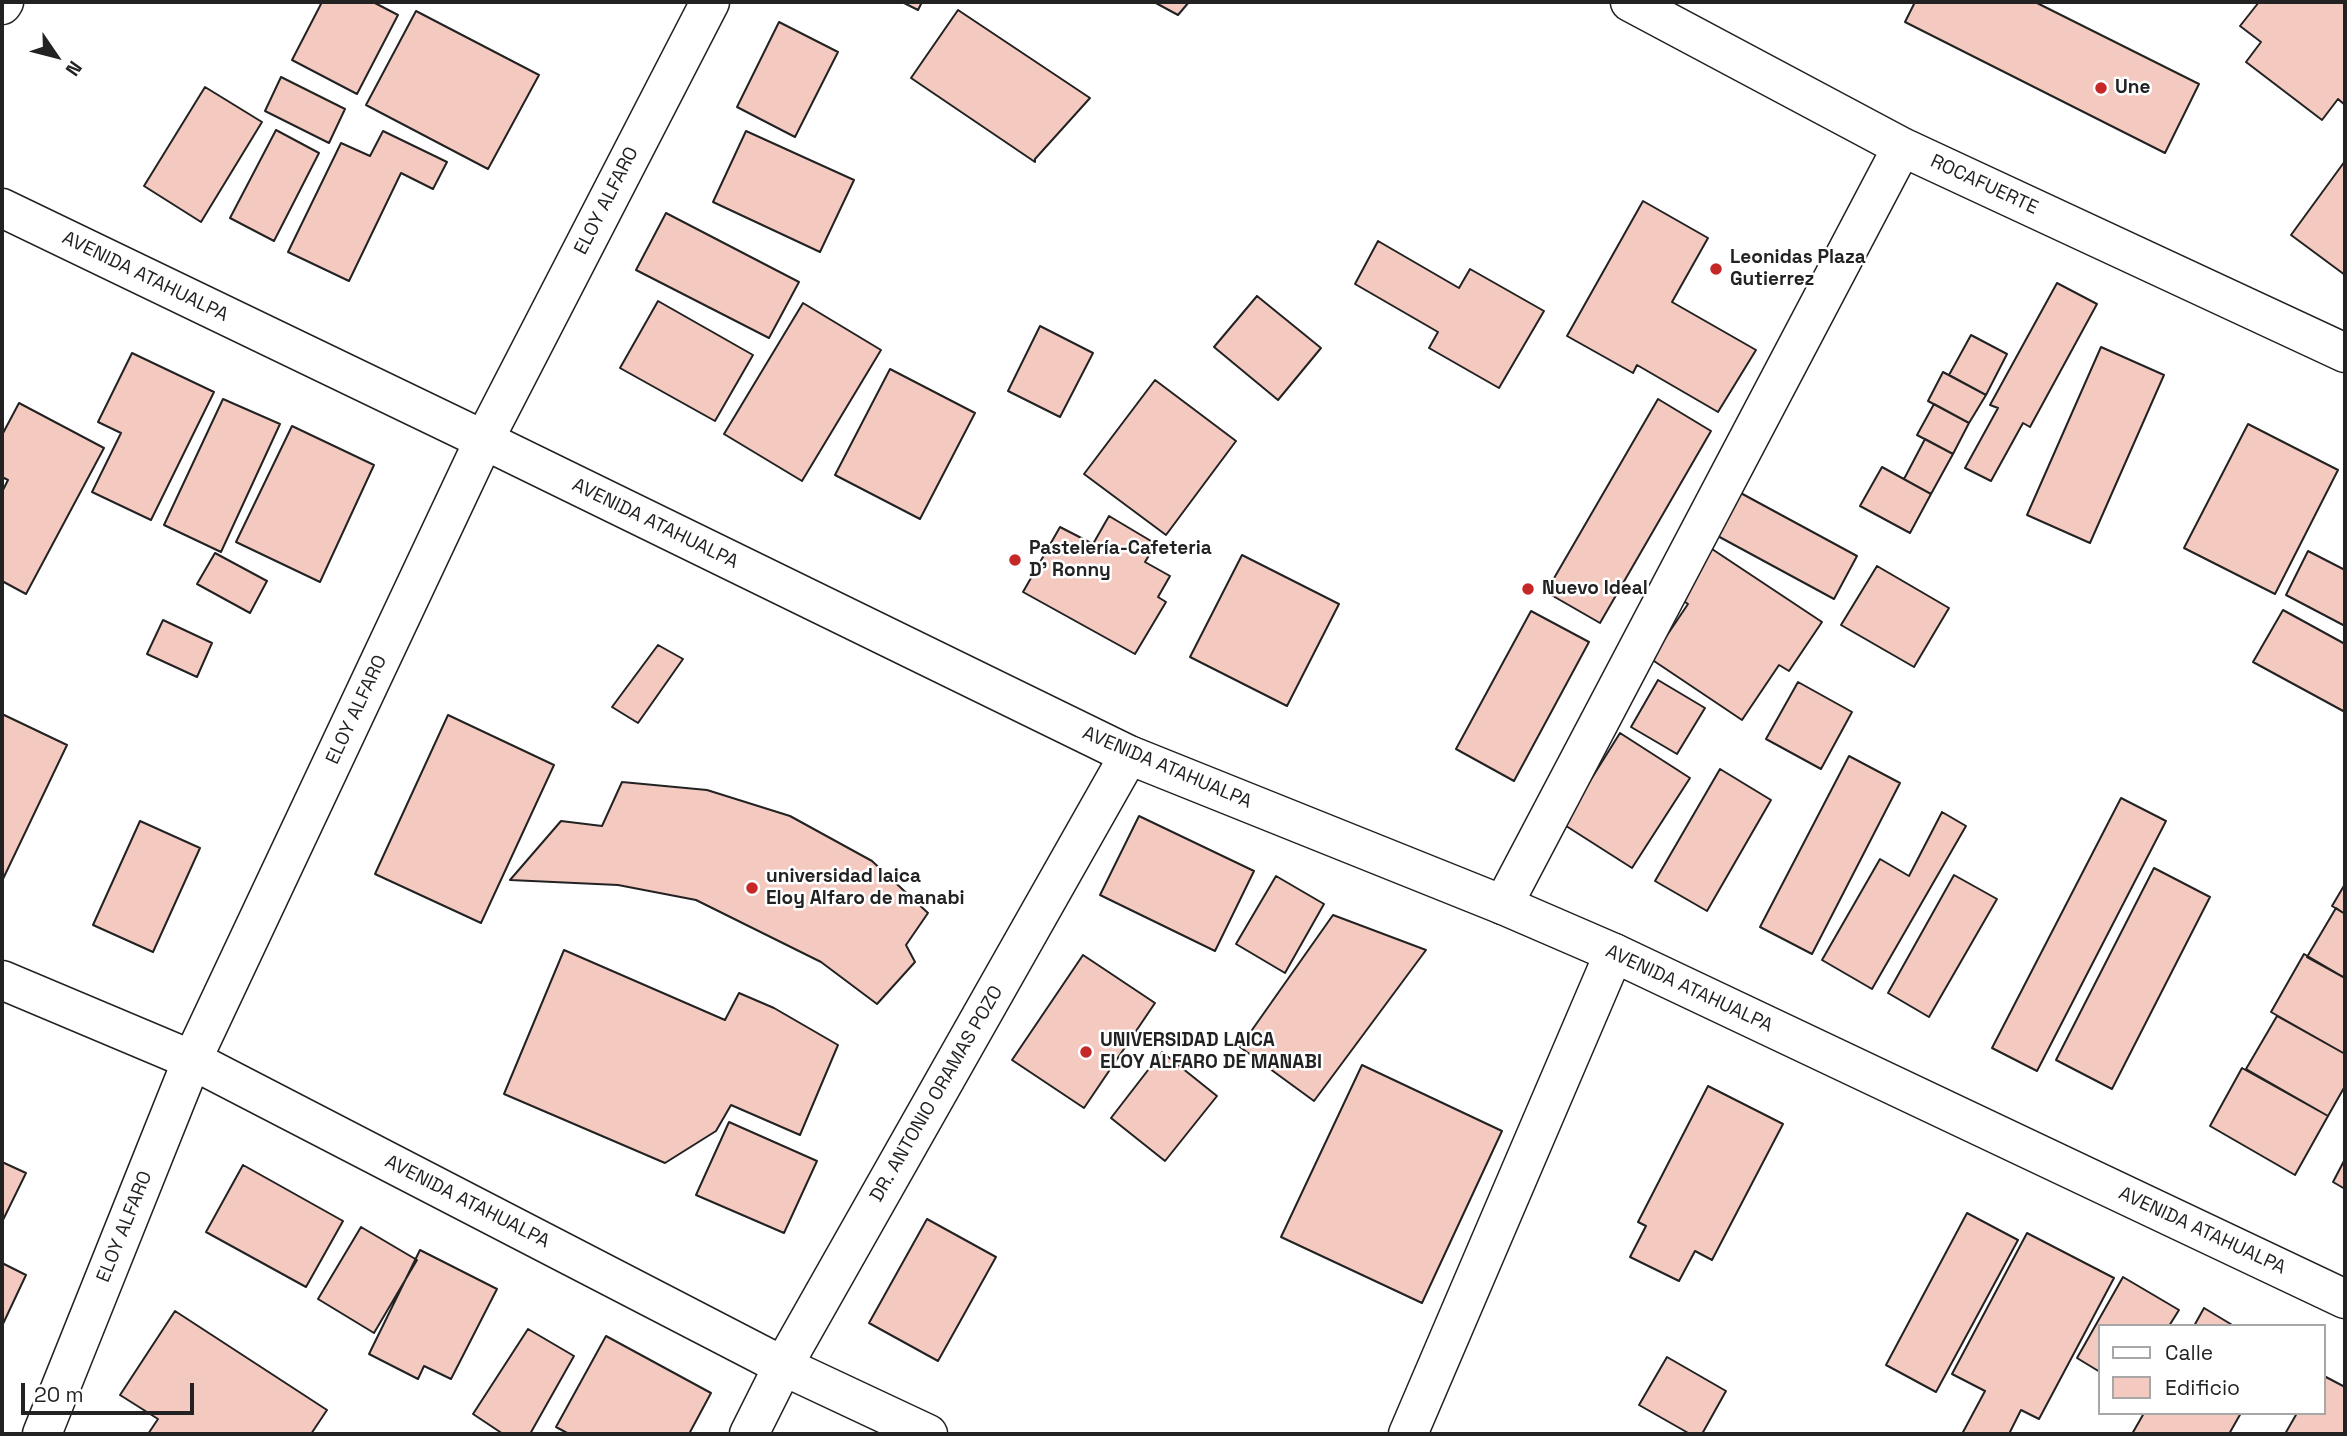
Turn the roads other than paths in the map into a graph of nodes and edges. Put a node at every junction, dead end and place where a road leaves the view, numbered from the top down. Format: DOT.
graph roads {
  1 [pos="710,2"];
  2 [pos="1630,2"];
  3 [pos="1902,146"];
  4 [pos="2,208"];
  5 [pos="2345,353"];
  6 [pos="484,440"];
  7 [pos="1129,755"];
  8 [pos="1503,905"];
  9 [pos="1614,953"];
  10 [pos="2,980"];
  11 [pos="192,1060"];
  12 [pos="2345,1299"];
  13 [pos="783,1366"];
  14 [pos="42,1434"];
  15 [pos="749,1434"];
  16 [pos="928,1434"];
  17 [pos="1408,1434"];
  1 -- 6 [label="main road, ELOY ALFARO"];
  2 -- 3 [label="main road, ROCAFUERTE"];
  3 -- 5 [label="main road, ROCAFUERTE"];
  3 -- 8 [label="main road"];
  4 -- 6 [label="main road, AVENIDA ATAHUALPA"];
  6 -- 7 [label="main road, AVENIDA ATAHUALPA"];
  6 -- 11 [label="main road, ELOY ALFARO"];
  7 -- 8 [label="main road, AVENIDA ATAHUALPA"];
  7 -- 13 [label="main road, DR. ANTONIO ORAMAS POZO"];
  8 -- 9 [label="main road, AVENIDA ATAHUALPA"];
  9 -- 12 [label="main road, AVENIDA ATAHUALPA"];
  9 -- 17 [label="main road"];
  10 -- 11 [label="main road, AVENIDA ATAHUALPA"];
  11 -- 13 [label="main road, AVENIDA ATAHUALPA"];
  11 -- 14 [label="main road, ELOY ALFARO"];
  13 -- 15 [label="main road, DR. ANTONIO ORAMAS POZO"];
  13 -- 16 [label="main road, AVENIDA ATAHUALPA"];
}
